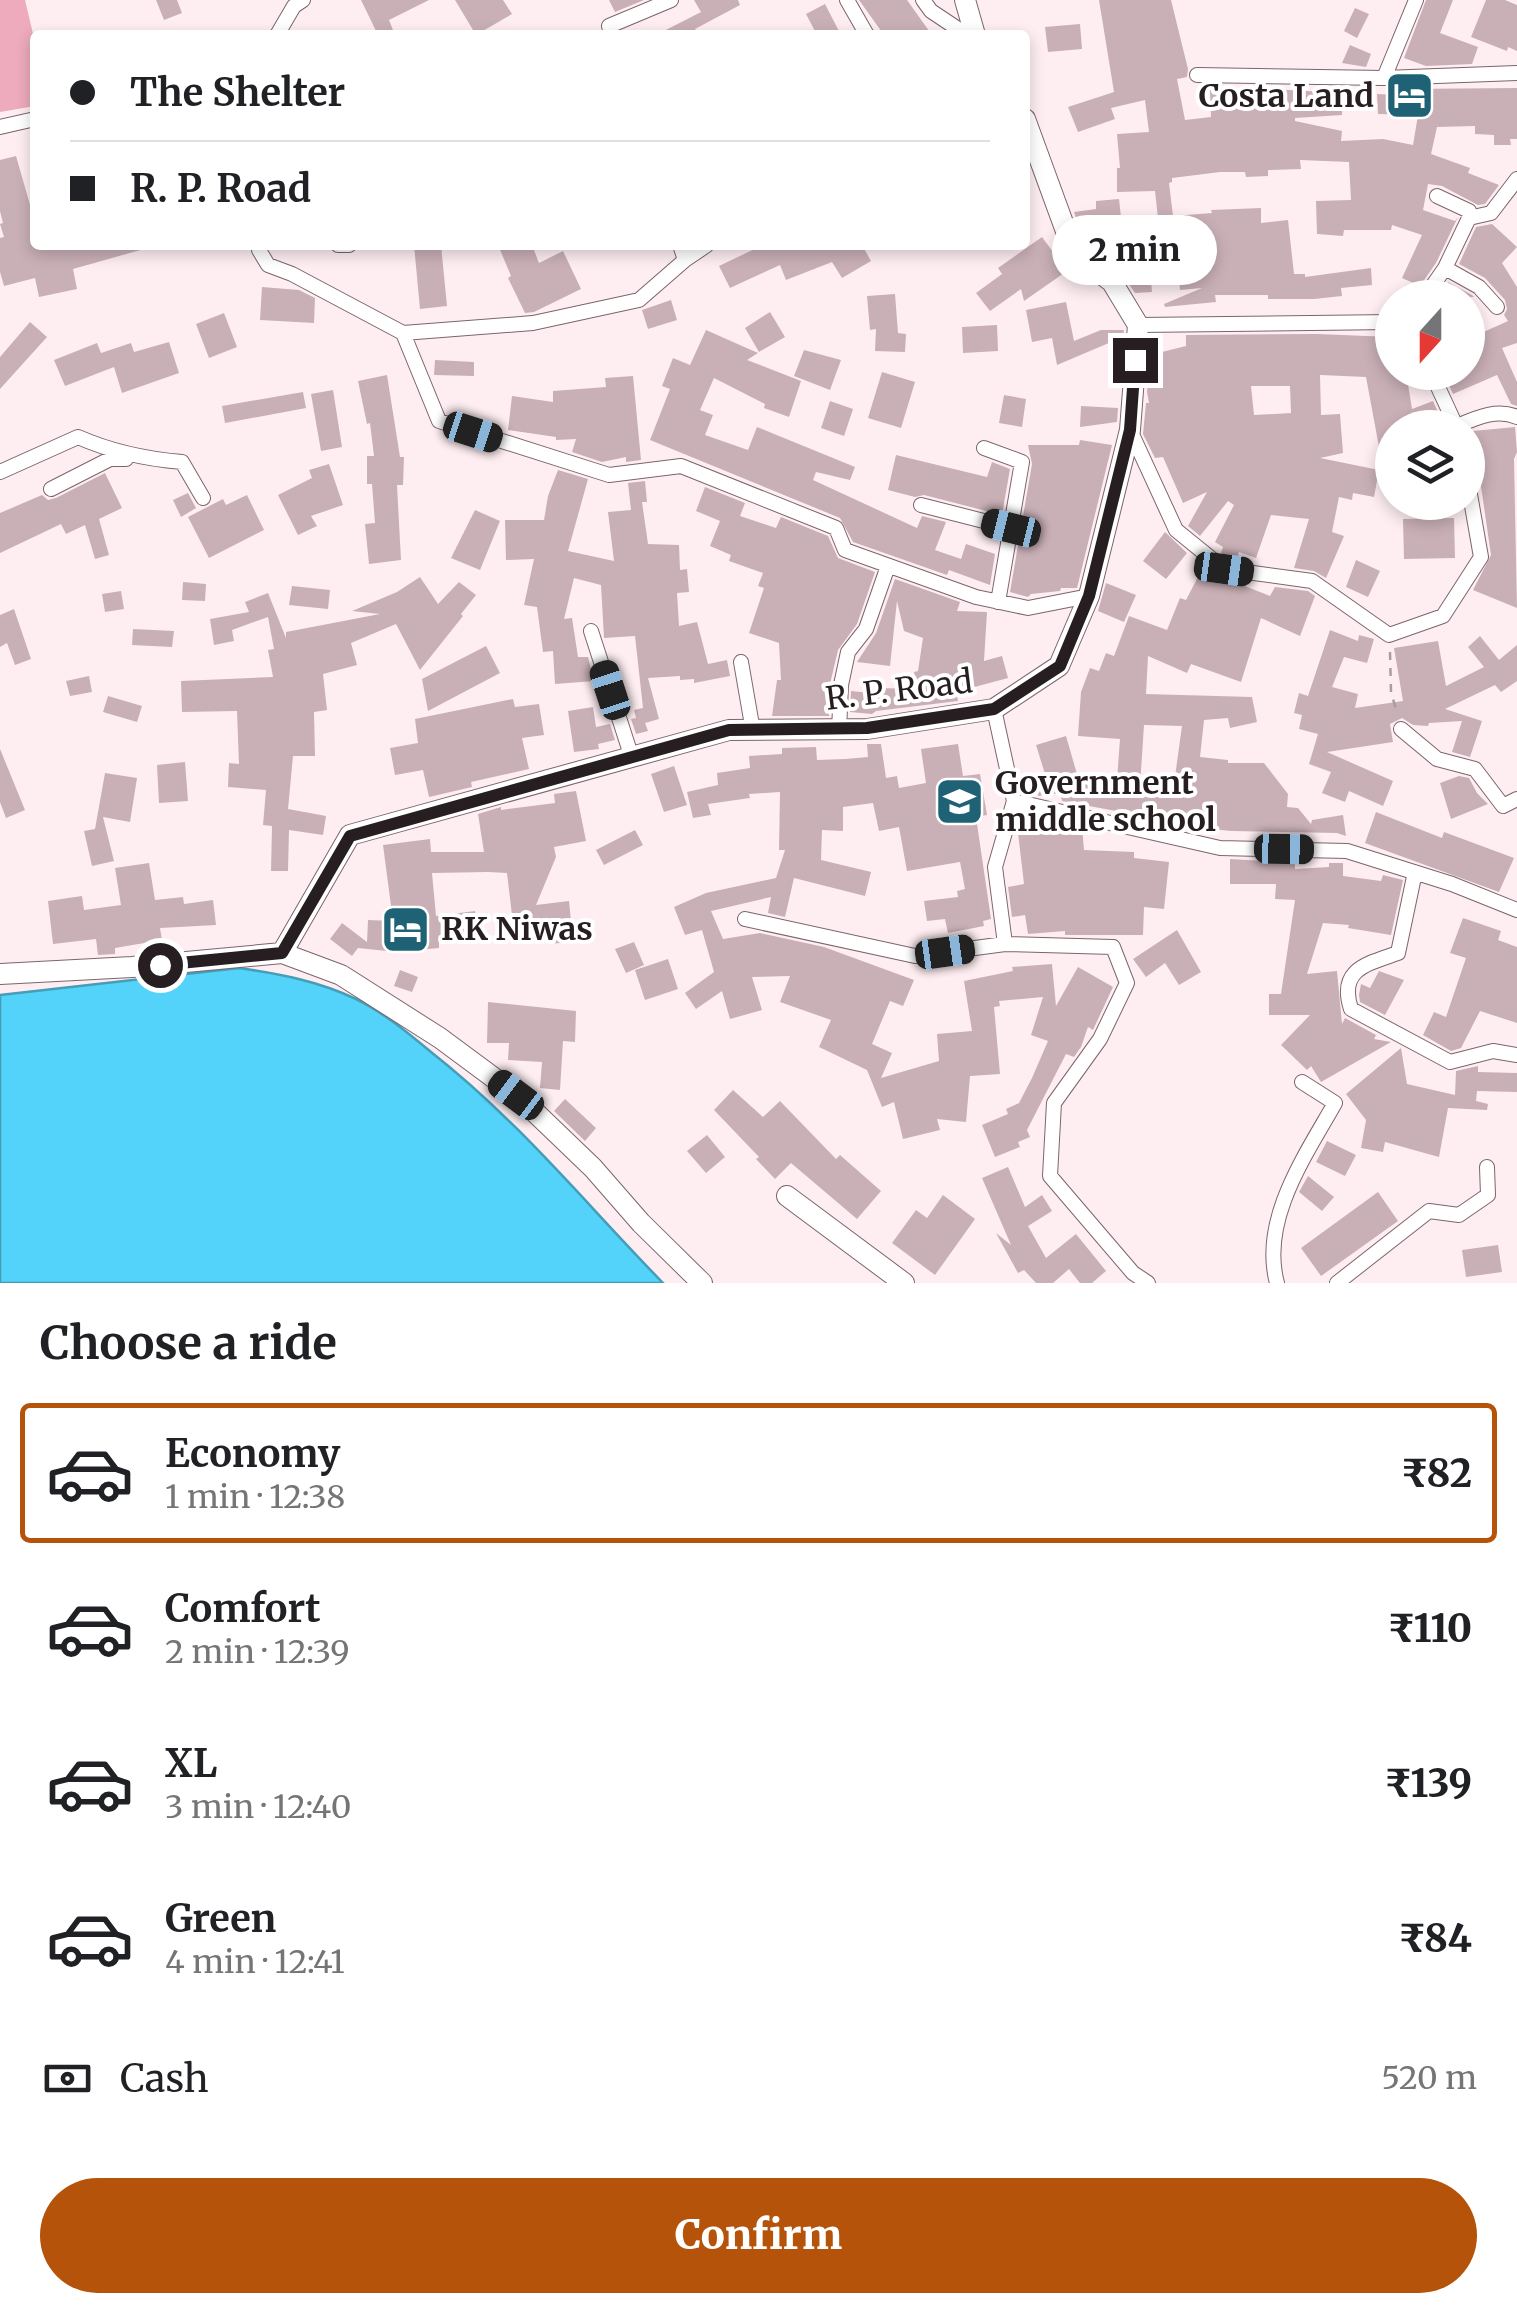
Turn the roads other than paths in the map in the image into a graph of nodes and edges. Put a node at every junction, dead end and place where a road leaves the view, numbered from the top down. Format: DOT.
graph roads {
  1 [pos="302,0"];
  2 [pos="671,0"];
  3 [pos="848,0"];
  4 [pos="923,0"];
  5 [pos="965,0"];
  6 [pos="1416,0"];
  7 [pos="280,30"];
  8 [pos="610,30"];
  9 [pos="864,30"];
  10 [pos="960,30"];
  11 [pos="974,30"];
  12 [pos="1517,73"];
  13 [pos="1197,75"];
  14 [pos="1384,78"];
  15 [pos="30,120"];
  16 [pos="0,127"];
  17 [pos="1030,133"];
  18 [pos="1517,179"];
  19 [pos="1437,196"];
  20 [pos="1469,218"];
  21 [pos="262,250"];
  22 [pos="682,252"];
  23 [pos="1446,268"];
  24 [pos="1437,280"];
  25 [pos="1496,307"];
  26 [pos="1375,322"];
  27 [pos="1138,325"];
  28 [pos="402,333"];
  29 [pos="1485,415"];
  30 [pos="1517,417"];
  31 [pos="1130,430"];
  32 [pos="984,448"];
  33 [pos="147,459"];
  34 [pos="0,472"];
  35 [pos="51,489"];
  36 [pos="203,498"];
  37 [pos="921,505"];
  38 [pos="1474,520"];
  39 [pos="1011,528"];
  40 [pos="888,566"];
  41 [pos="1089,596"];
  42 [pos="998,602"];
  43 [pos="591,632"];
  44 [pos="741,662"];
  45 [pos="994,709"];
  46 [pos="1402,729"];
  47 [pos="753,730"];
  48 [pos="839,730"];
  49 [pos="632,758"];
  50 [pos="1517,799"];
  51 [pos="1014,801"];
  52 [pos="1415,872"];
  53 [pos="1517,910"];
  54 [pos="745,919"];
  55 [pos="1005,944"];
  56 [pos="282,953"];
  57 [pos="0,974"];
  58 [pos="1517,1054"];
  59 [pos="1302,1082"];
  60 [pos="1487,1167"];
  61 [pos="787,1196"];
  62 [pos="702,1283"];
  63 [pos="904,1283"];
  64 [pos="1148,1283"];
  65 [pos="1277,1283"];
  66 [pos="1337,1283"];
  1 -- 7 [label="street"];
  2 -- 8 [label="street"];
  3 -- 9 [label="street"];
  4 -- 10 [label="street"];
  5 -- 11 [label="street"];
  6 -- 14 [label="street"];
  12 -- 14 [label="street"];
  13 -- 14 [label="street"];
  15 -- 16 [label="street"];
  17 -- 27 [label="street"];
  18 -- 20 [label="street"];
  19 -- 20 [label="street"];
  20 -- 23 [label="street"];
  21 -- 28 [label="street"];
  22 -- 28 [label="street"];
  23 -- 24 [label="street"];
  23 -- 25 [label="street"];
  26 -- 27 [label="street"];
  27 -- 31 [label="street, R. P. Road"];
  28 -- 40 [label="street"];
  29 -- 30 [label="street"];
  31 -- 38 [label="street"];
  31 -- 41 [label="street, R. P. Road"];
  32 -- 39 [label="street"];
  33 -- 34 [label="street"];
  33 -- 35 [label="street"];
  33 -- 36 [label="street"];
  37 -- 39 [label="street"];
  39 -- 42 [label="street"];
  40 -- 42 [label="street"];
  40 -- 48 [label="street"];
  41 -- 42 [label="street"];
  41 -- 45 [label="street, R. P. Road"];
  43 -- 49 [label="street"];
  44 -- 47 [label="street"];
  45 -- 48 [label="street, R. P. Road"];
  45 -- 51 [label="street"];
  46 -- 50 [label="street"];
  47 -- 48 [label="street, R. P. Road"];
  47 -- 49 [label="street, R. P. Road"];
  49 -- 56 [label="street, R. P. Road"];
  51 -- 52 [label="street"];
  51 -- 55 [label="street"];
  52 -- 53 [label="street"];
  52 -- 58 [label="street"];
  54 -- 55 [label="street"];
  55 -- 64 [label="street"];
  56 -- 57 [label="street"];
  56 -- 62 [label="street"];
  59 -- 65 [label="street"];
  60 -- 66 [label="street"];
  61 -- 63 [label="street"];
}
